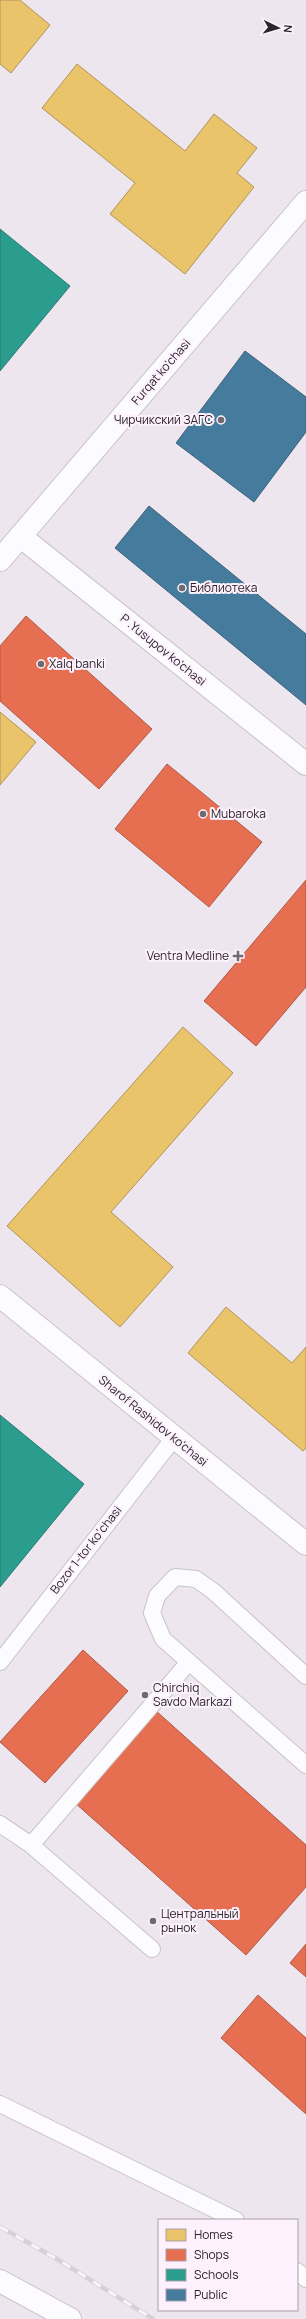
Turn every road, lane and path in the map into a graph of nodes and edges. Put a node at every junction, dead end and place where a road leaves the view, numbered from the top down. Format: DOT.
graph roads {
  1 [pos="306,202"];
  2 [pos="20,536"];
  3 [pos="0,560"];
  4 [pos="306,764"];
  5 [pos="0,1296"];
  6 [pos="174,1438"];
  7 [pos="306,1544"];
  8 [pos="0,1662"];
  9 [pos="189,1662"];
  10 [pos="306,1676"];
  11 [pos="306,1765"];
  12 [pos="0,1824"];
  13 [pos="31,1845"];
  14 [pos="152,1949"];
  15 [pos="0,2104"];
  16 [pos="234,2219"];
  17 [pos="298,2272"];
  18 [pos="306,2279"];
  19 [pos="0,2281"];
  20 [pos="70,2319"];
  1 -- 2 [label="street, Furqat ko'chasi"];
  2 -- 3 [label="street, Furqat ko'chasi"];
  2 -- 4 [label="street, P .Yusupov ko'chasi"];
  5 -- 6 [label="street, Sharof Rashidov ko'chasi"];
  6 -- 7 [label="street, Sharof Rashidov ko'chasi"];
  6 -- 8 [label="lane, Bozor 1-tor ko‘chasi"];
  9 -- 10 [label="lane"];
  9 -- 11 [label="lane"];
  9 -- 13 [label="lane"];
  12 -- 13 [label="lane"];
  13 -- 14 [label="lane"];
  15 -- 16 [label="lane"];
  17 -- 18 [label="lane"];
  19 -- 20 [label="street"];
}
